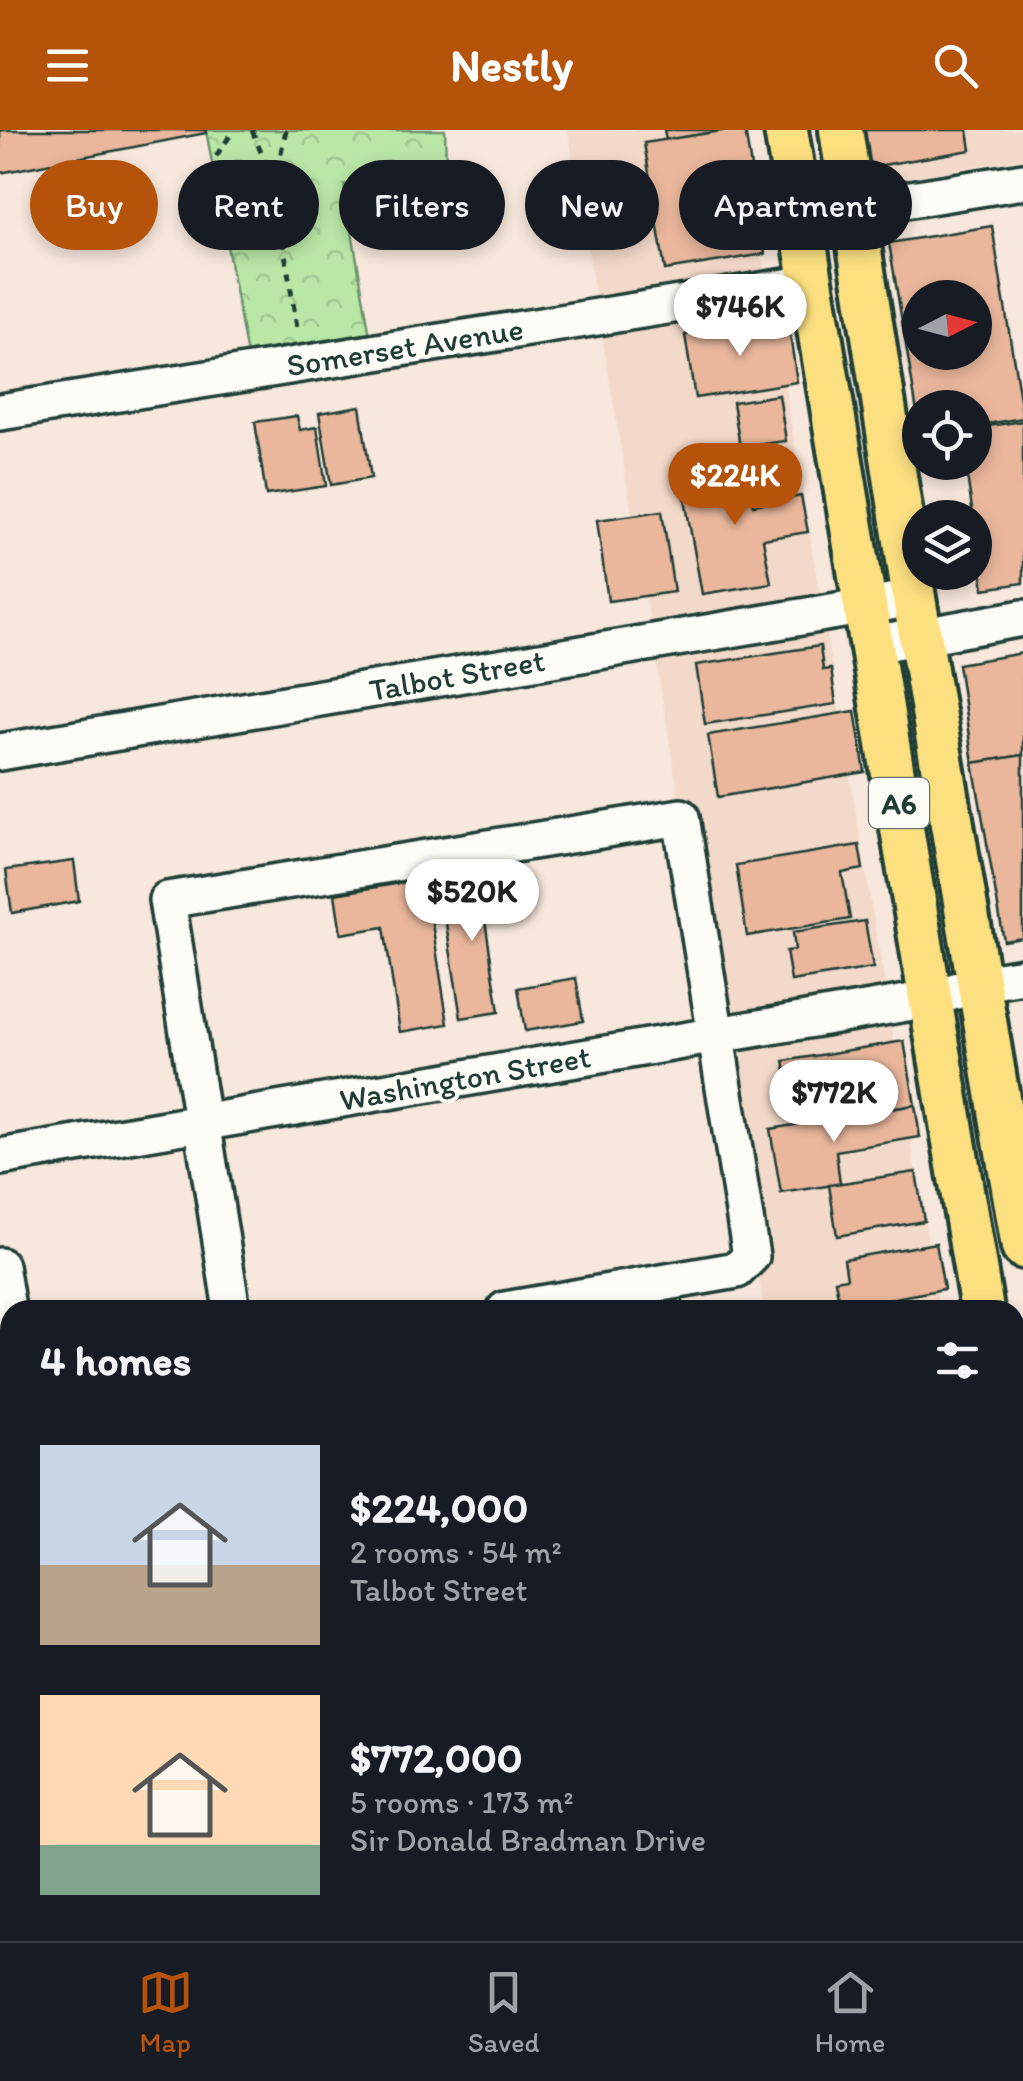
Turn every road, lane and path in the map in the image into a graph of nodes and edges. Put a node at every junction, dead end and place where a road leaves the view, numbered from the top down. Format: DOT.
graph roads {
  1 [pos="234,130"];
  2 [pos="252,130"];
  3 [pos="286,130"];
  4 [pos="786,130"];
  5 [pos="841,130"];
  6 [pos="216,156"];
  7 [pos="264,160"];
  8 [pos="279,160"];
  9 [pos="790,160"];
  10 [pos="846,160"];
  11 [pos="1023,181"];
  12 [pos="912,200"];
  13 [pos="285,250"];
  14 [pos="805,250"];
  15 [pos="860,250"];
  16 [pos="811,283"];
  17 [pos="304,364"];
  18 [pos="0,412"];
  19 [pos="918,617"];
  20 [pos="1023,618"];
  21 [pos="870,626"];
  22 [pos="0,752"];
  23 [pos="1023,976"];
  24 [pos="981,983"];
  25 [pos="930,1000"];
  26 [pos="716,1036"];
  27 [pos="201,1123"];
  28 [pos="0,1156"];
  29 [pos="1023,1247"];
  30 [pos="0,1266"];
  31 [pos="6,1300"];
  32 [pos="230,1300"];
  33 [pos="560,1300"];
  34 [pos="980,1300"];
  1 -- 6 [label="path"];
  2 -- 7 [label="path"];
  3 -- 8 [label="path"];
  4 -- 9 [label="main road, A6"];
  5 -- 10 [label="main road, A6"];
  11 -- 12 [label="street"];
  13 -- 17 [label="path"];
  14 -- 16 [label="main road, A6"];
  15 -- 19 [label="main road, A6"];
  16 -- 17 [label="street, Somerset Avenue"];
  16 -- 21 [label="main road, A6"];
  17 -- 18 [label="street, Somerset Avenue"];
  19 -- 20 [label="street, Talbot Street"];
  19 -- 21 [label="street, Talbot Street"];
  19 -- 24 [label="main road, A6"];
  21 -- 22 [label="street, Talbot Street"];
  21 -- 25 [label="main road, A6"];
  23 -- 24 [label="street, Washington Street"];
  24 -- 25 [label="street, Washington Street"];
  24 -- 29 [label="main road, A6"];
  25 -- 26 [label="street, Washington Street"];
  25 -- 34 [label="main road, A6"];
  26 -- 27 [label="street, Washington Street"];
  26 -- 27 [label="street"];
  26 -- 33 [label="street"];
  27 -- 28 [label="street, Washington Street"];
  27 -- 32 [label="street"];
  30 -- 31 [label="street"];
}
